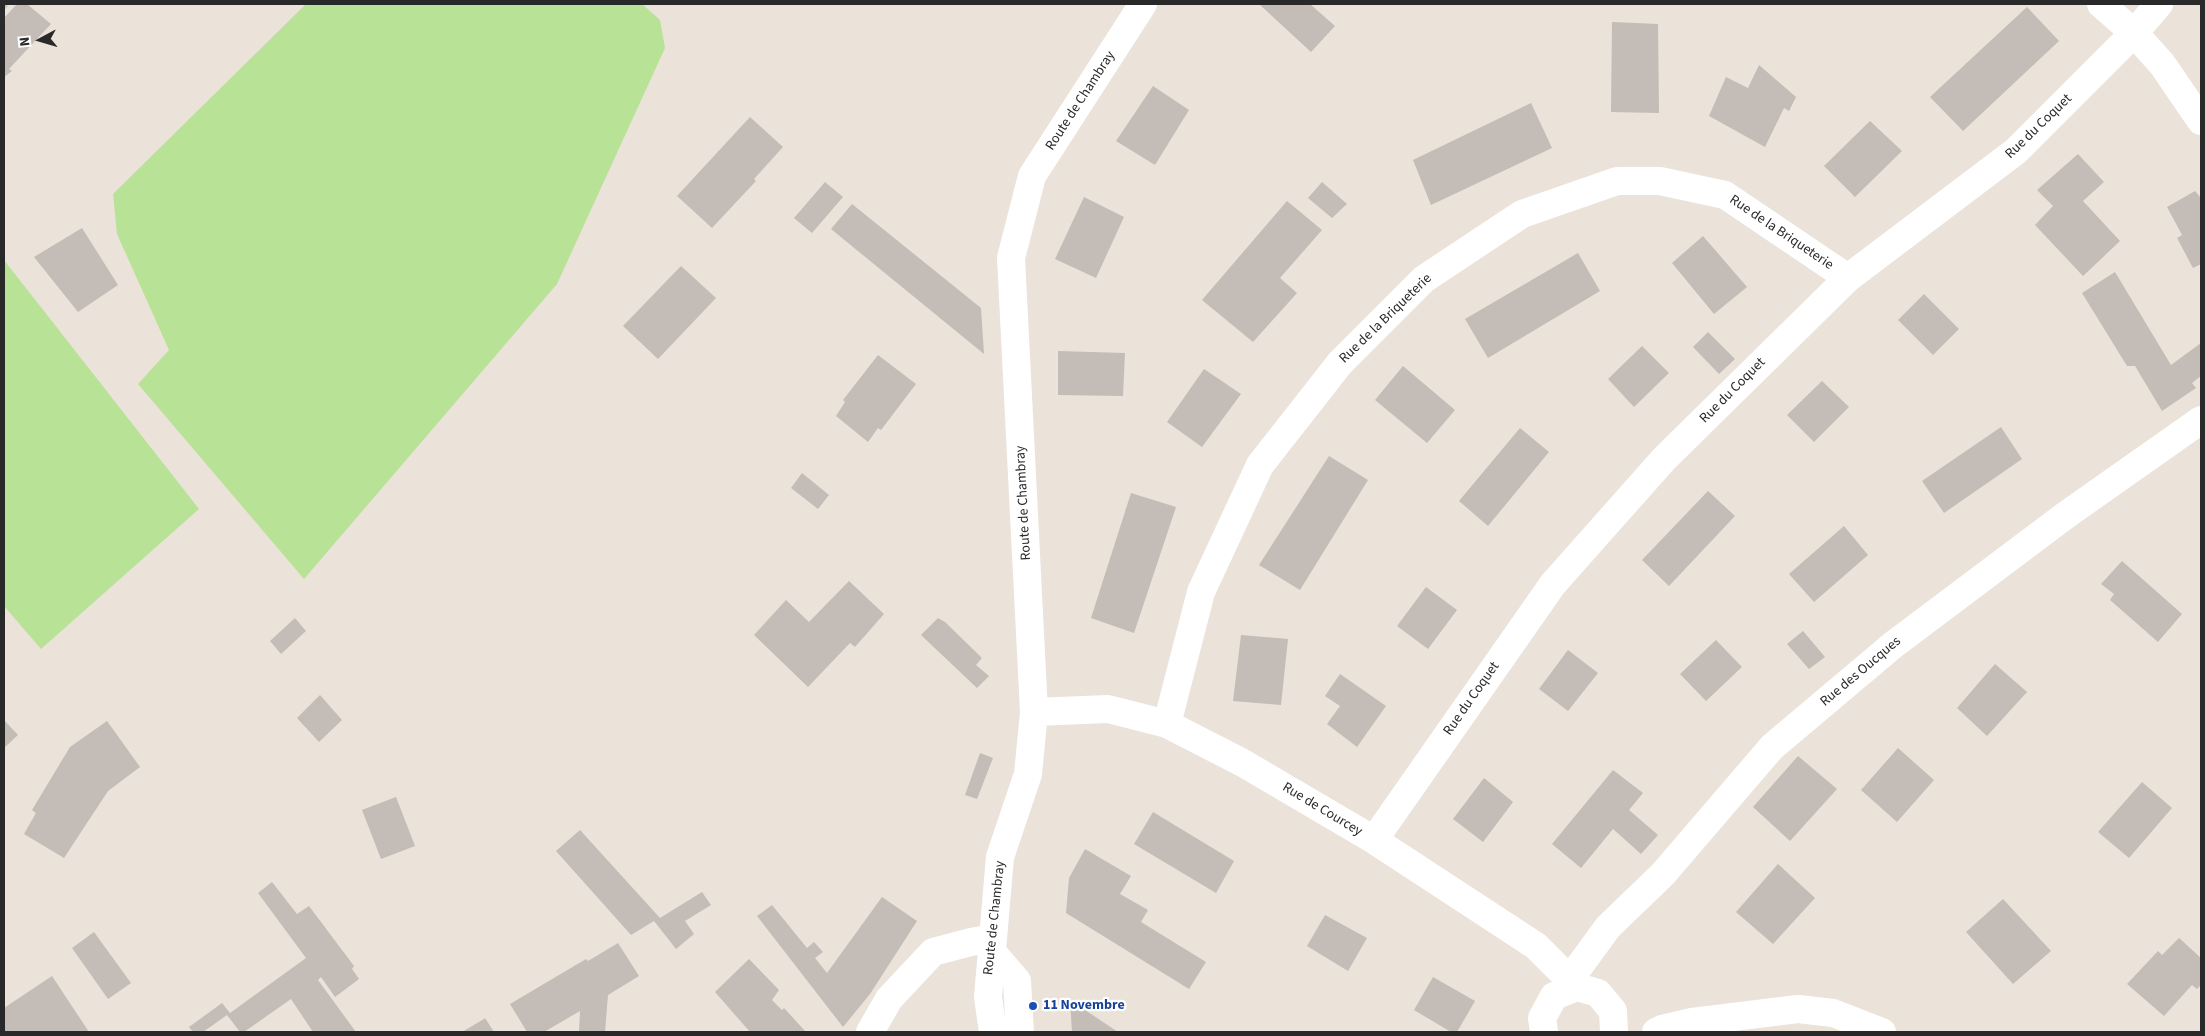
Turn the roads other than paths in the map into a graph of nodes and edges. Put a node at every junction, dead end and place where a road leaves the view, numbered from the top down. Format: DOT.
graph roads {
  1 [pos="1143,4"];
  2 [pos="2101,4"];
  3 [pos="2159,4"];
  4 [pos="2134,33"];
  5 [pos="2201,121"];
  6 [pos="1848,278"];
  7 [pos="2201,420"];
  8 [pos="1034,712"];
  9 [pos="1166,724"];
  10 [pos="1374,840"];
  11 [pos="992,945"];
  12 [pos="1574,983"];
  13 [pos="1613,1022"];
  14 [pos="1539,1028"];
  15 [pos="1659,1030"];
  16 [pos="870,1032"];
  17 [pos="993,1032"];
  18 [pos="1020,1032"];
  19 [pos="1882,1032"];
  1 -- 8 [label="street, Route de Chambray"];
  2 -- 4 [label="street"];
  3 -- 4 [label="street, Rue du Coquet"];
  4 -- 5 [label="street"];
  4 -- 6 [label="street, Rue du Coquet"];
  6 -- 9 [label="street, Rue de la Briqueterie"];
  6 -- 10 [label="street, Rue du Coquet"];
  7 -- 12 [label="street, Rue des Oucques"];
  8 -- 9 [label="street, Rue de Courcey"];
  8 -- 11 [label="street, Route de Chambray"];
  9 -- 10 [label="street, Rue de Courcey"];
  10 -- 12 [label="street, Rue de Courcey"];
  11 -- 16 [label="street"];
  11 -- 17 [label="street, Route de Chambray"];
  11 -- 18 [label="street"];
  12 -- 13 [label="street"];
  12 -- 14 [label="street"];
  13 -- 15 [label="street"];
  15 -- 19 [label="street"];
}
